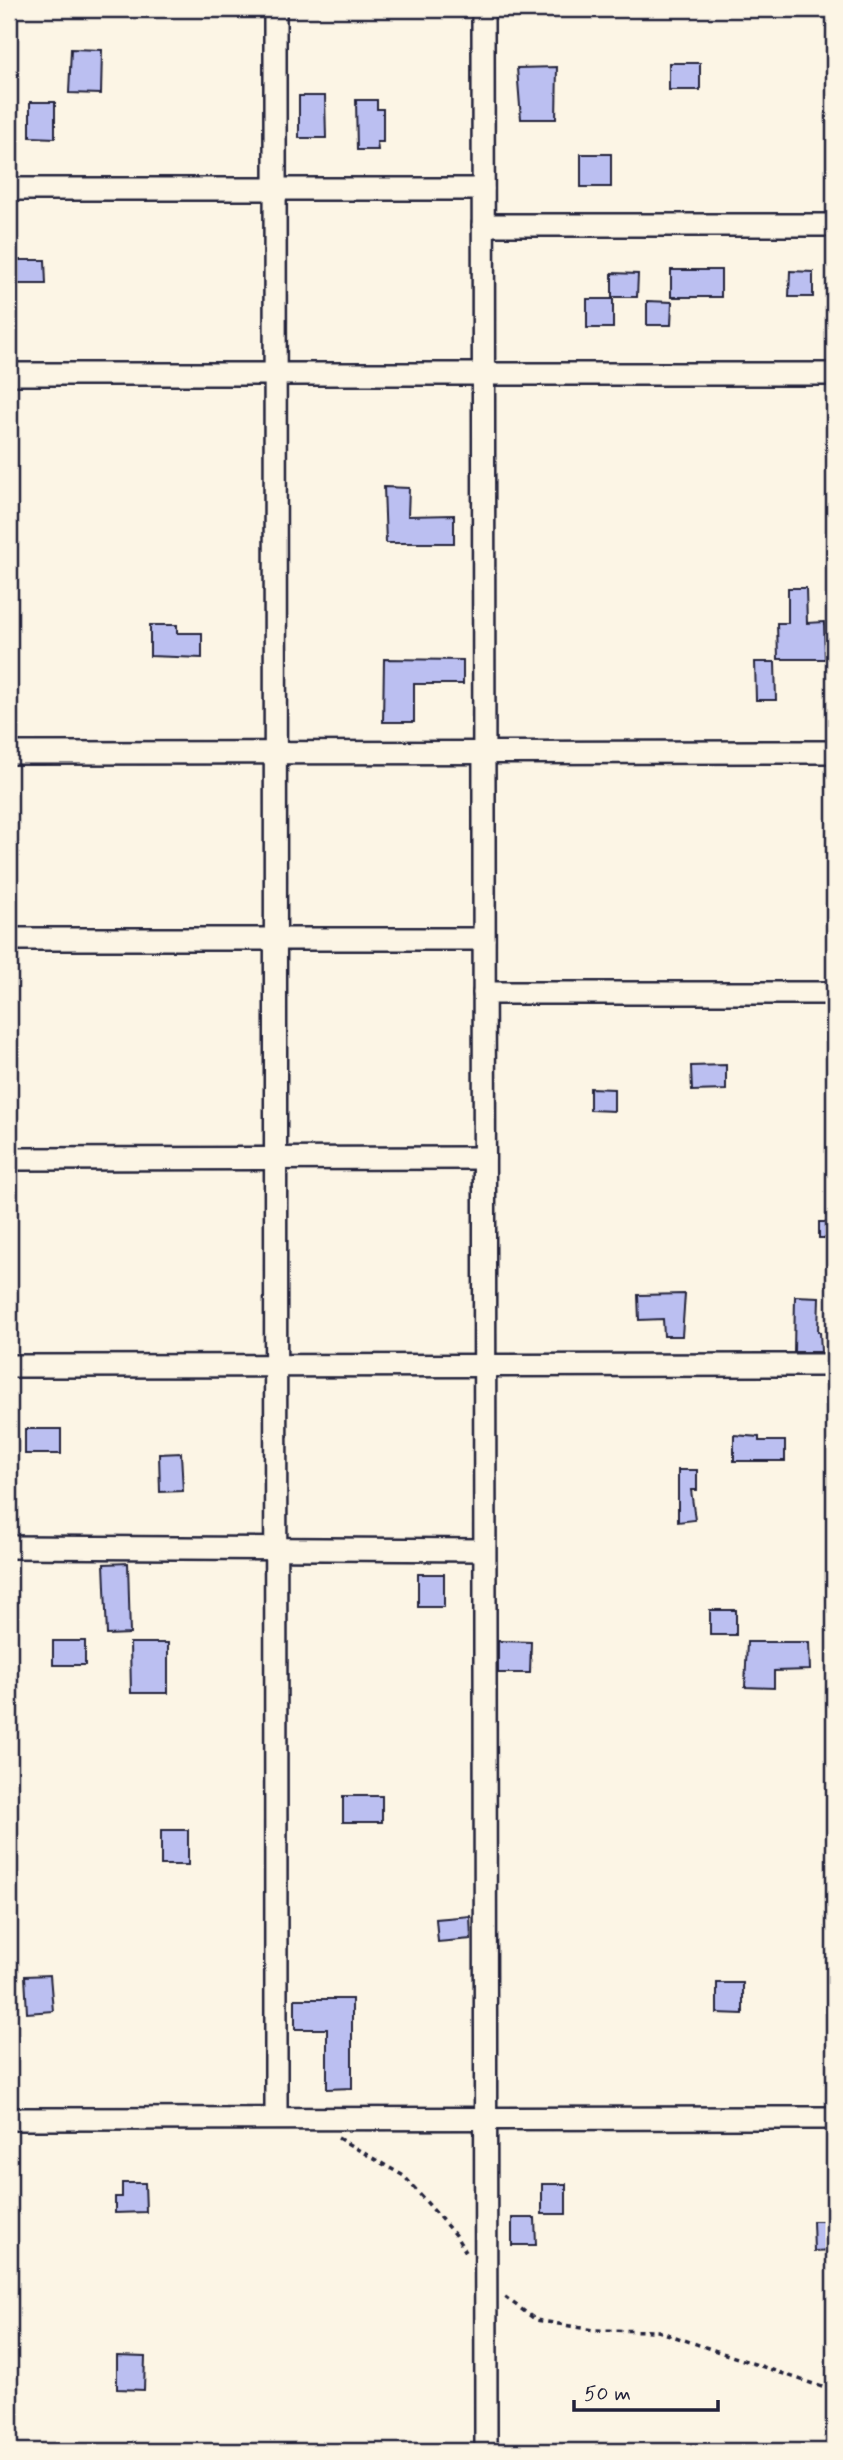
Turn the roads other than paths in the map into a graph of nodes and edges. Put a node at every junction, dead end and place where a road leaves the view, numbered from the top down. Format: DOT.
graph roads {
  1 [pos="275,9"];
  2 [pos="483,9"];
  3 [pos="9,189"];
  4 [pos="275,189"];
  5 [pos="483,189"];
  6 [pos="483,225"];
  7 [pos="834,225"];
  8 [pos="9,374"];
  9 [pos="275,374"];
  10 [pos="483,374"];
  11 [pos="834,374"];
  12 [pos="9,752"];
  13 [pos="275,752"];
  14 [pos="484,752"];
  15 [pos="834,752"];
  16 [pos="9,939"];
  17 [pos="275,939"];
  18 [pos="484,939"];
  19 [pos="484,993"];
  20 [pos="834,993"];
  21 [pos="9,1158"];
  22 [pos="275,1158"];
  23 [pos="484,1158"];
  24 [pos="834,1365"];
  25 [pos="9,1366"];
  26 [pos="275,1366"];
  27 [pos="484,1366"];
  28 [pos="9,1547"];
  29 [pos="276,1549"];
  30 [pos="484,1550"];
  31 [pos="276,2118"];
  32 [pos="484,2118"];
  33 [pos="834,2118"];
  34 [pos="9,2119"];
  35 [pos="486,2451"];
  1 -- 4 [label="street"];
  2 -- 5 [label="street"];
  3 -- 4 [label="street"];
  4 -- 5 [label="street"];
  4 -- 9 [label="street"];
  5 -- 6 [label="street"];
  6 -- 7 [label="street"];
  6 -- 10 [label="street"];
  8 -- 9 [label="street"];
  9 -- 10 [label="street"];
  9 -- 13 [label="street"];
  10 -- 11 [label="street"];
  10 -- 14 [label="street"];
  12 -- 13 [label="street"];
  13 -- 14 [label="street"];
  13 -- 17 [label="street"];
  14 -- 15 [label="street"];
  14 -- 18 [label="street"];
  16 -- 17 [label="street"];
  17 -- 18 [label="street"];
  17 -- 22 [label="street"];
  18 -- 19 [label="street"];
  19 -- 20 [label="street"];
  19 -- 23 [label="street"];
  21 -- 22 [label="street"];
  22 -- 23 [label="street"];
  22 -- 26 [label="street"];
  23 -- 27 [label="street"];
  24 -- 27 [label="street"];
  25 -- 26 [label="street"];
  26 -- 27 [label="street"];
  26 -- 29 [label="street"];
  27 -- 30 [label="street"];
  28 -- 29 [label="street"];
  29 -- 30 [label="street"];
  29 -- 31 [label="street"];
  30 -- 32 [label="street"];
  31 -- 32 [label="street"];
  31 -- 34 [label="street"];
  32 -- 33 [label="street"];
  32 -- 35 [label="street"];
}
